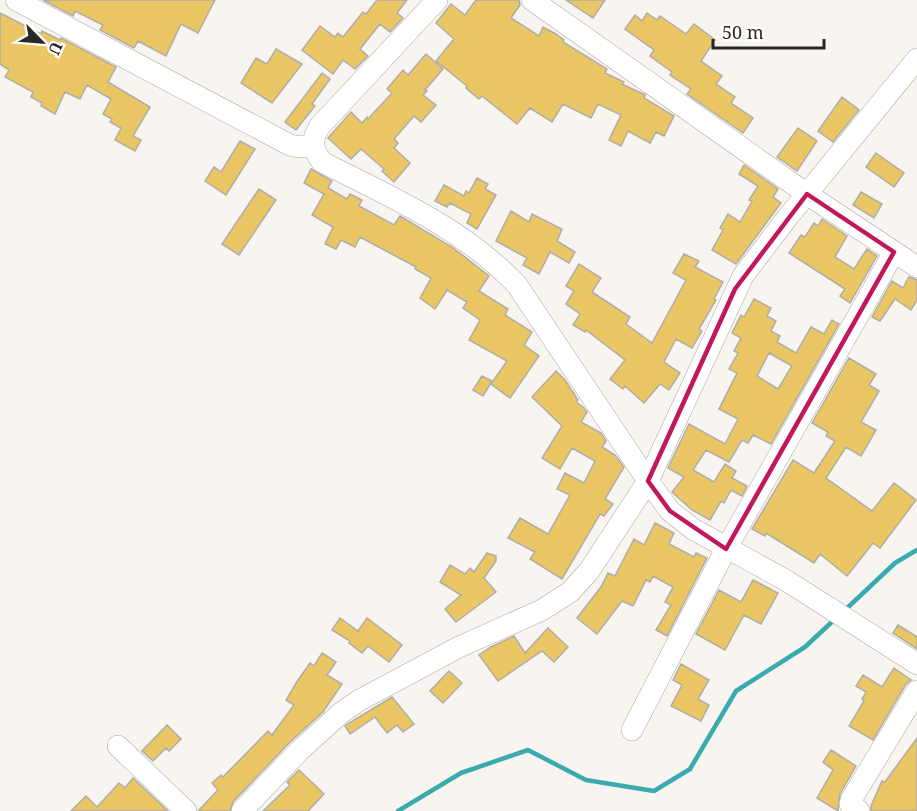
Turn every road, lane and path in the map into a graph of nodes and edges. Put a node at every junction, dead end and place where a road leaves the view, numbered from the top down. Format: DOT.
graph roads {
  1 [pos="16,0"];
  2 [pos="437,0"];
  3 [pos="532,0"];
  4 [pos="917,59"];
  5 [pos="313,145"];
  6 [pos="807,194"];
  7 [pos="894,252"];
  8 [pos="917,267"];
  9 [pos="648,481"];
  10 [pos="726,549"];
  11 [pos="917,664"];
  12 [pos="917,691"];
  13 [pos="632,730"];
  14 [pos="117,746"];
  15 [pos="186,811"];
  16 [pos="242,811"];
  17 [pos="860,811"];
  1 -- 5 [label="street"];
  2 -- 5 [label="street"];
  3 -- 6 [label="street"];
  4 -- 6 [label="street"];
  5 -- 9 [label="street"];
  6 -- 7 [label="street"];
  6 -- 9 [label="street"];
  7 -- 8 [label="street"];
  7 -- 10 [label="street"];
  9 -- 10 [label="street"];
  9 -- 16 [label="street"];
  10 -- 11 [label="street"];
  10 -- 13 [label="street"];
  12 -- 17 [label="street"];
  14 -- 15 [label="street"];
}
